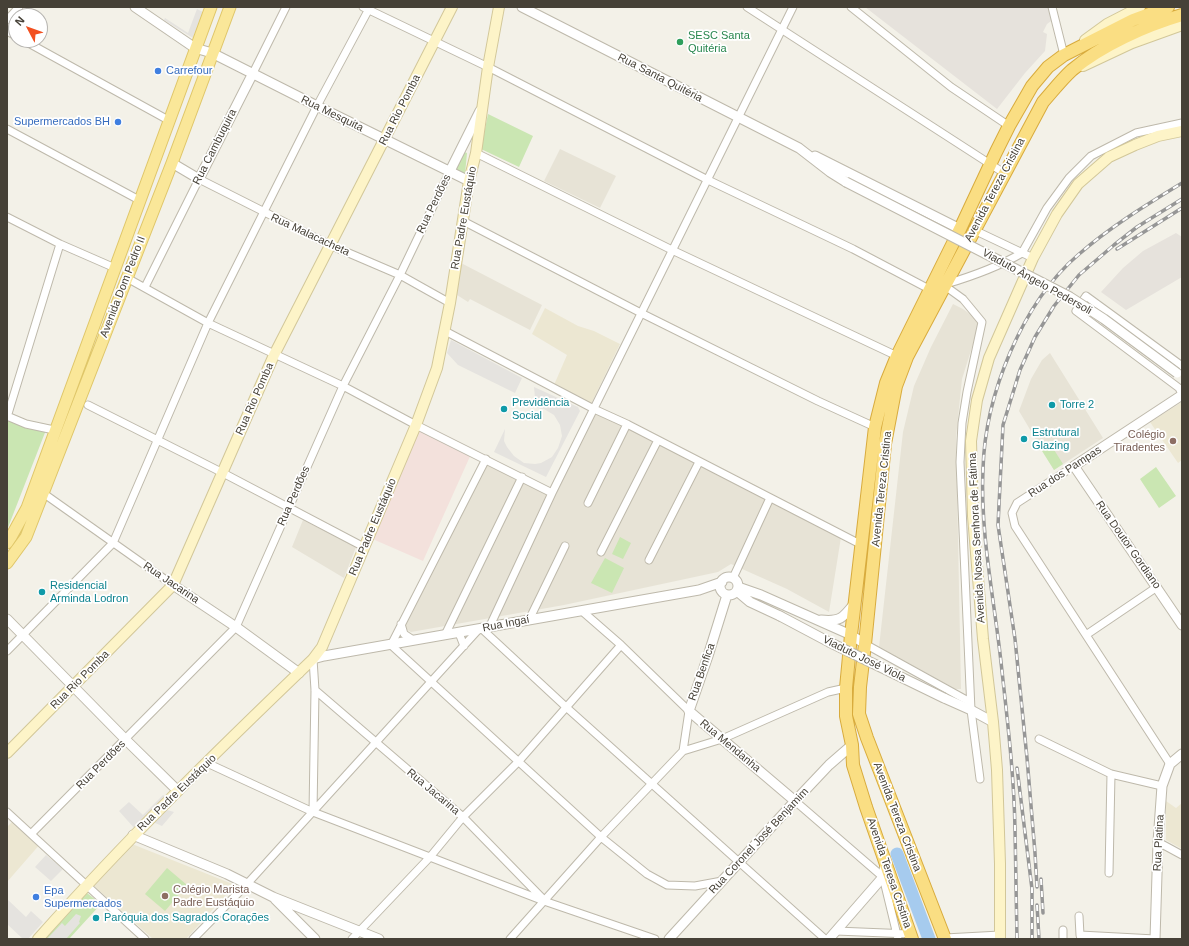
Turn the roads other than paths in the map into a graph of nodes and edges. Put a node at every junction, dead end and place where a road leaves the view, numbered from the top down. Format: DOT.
graph roads {
  1 [pos="19,7"];
  2 [pos="135,7"];
  3 [pos="211,7"];
  4 [pos="230,7"];
  5 [pos="286,7"];
  6 [pos="452,7"];
  7 [pos="499,7"];
  8 [pos="522,7"];
  9 [pos="747,7"];
  10 [pos="794,7"];
  11 [pos="851,7"];
  12 [pos="1052,7"];
  13 [pos="1140,7"];
  14 [pos="1168,7"];
  15 [pos="367,8"];
  16 [pos="1182,15"];
  17 [pos="7,20"];
  18 [pos="1182,25"];
  19 [pos="782,30"];
  20 [pos="434,41"];
  21 [pos="38,48"];
  22 [pos="195,48"];
  23 [pos="212,53"];
  24 [pos="1064,55"];
  25 [pos="488,67"];
  26 [pos="1072,71"];
  27 [pos="253,73"];
  28 [pos="317,106"];
  29 [pos="483,106"];
  30 [pos="738,118"];
  31 [pos="170,121"];
  32 [pos="1182,123"];
  33 [pos="1009,126"];
  34 [pos="7,129"];
  35 [pos="1182,131"];
  36 [pos="385,139"];
  37 [pos="799,148"];
  38 [pos="476,153"];
  39 [pos="172,162"];
  40 [pos="990,165"];
  41 [pos="450,171"];
  42 [pos="1004,173"];
  43 [pos="199,180"];
  44 [pos="708,180"];
  45 [pos="469,181"];
  46 [pos="846,182"];
  47 [pos="140,201"];
  48 [pos="263,213"];
  49 [pos="7,217"];
  50 [pos="463,221"];
  51 [pos="960,229"];
  52 [pos="974,230"];
  53 [pos="60,244"];
  54 [pos="330,245"];
  55 [pos="672,250"];
  56 [pos="1022,253"];
  57 [pos="1033,258"];
  58 [pos="115,268"];
  59 [pos="400,275"];
  60 [pos="127,278"];
  61 [pos="946,285"];
  62 [pos="145,287"];
  63 [pos="929,289"];
  64 [pos="450,303"];
  65 [pos="641,313"];
  66 [pos="208,323"];
  67 [pos="445,331"];
  68 [pos="274,355"];
  69 [pos="897,356"];
  70 [pos="1180,372"];
  71 [pos="343,386"];
  72 [pos="1182,395"];
  73 [pos="88,406"];
  74 [pos="594,409"];
  75 [pos="7,417"];
  76 [pos="627,424"];
  77 [pos="416,425"];
  78 [pos="874,426"];
  79 [pos="54,430"];
  80 [pos="157,440"];
  81 [pos="658,440"];
  82 [pos="486,459"];
  83 [pos="699,462"];
  84 [pos="1074,466"];
  85 [pos="223,473"];
  86 [pos="522,477"];
  87 [pos="552,493"];
  88 [pos="43,494"];
  89 [pos="770,498"];
  90 [pos="588,503"];
  91 [pos="289,507"];
  92 [pos="7,543"];
  93 [pos="113,543"];
  94 [pos="862,545"];
  95 [pos="565,546"];
  96 [pos="364,547"];
  97 [pos="601,552"];
  98 [pos="649,560"];
  99 [pos="7,563"];
  100 [pos="733,578"];
  101 [pos="722,582"];
  102 [pos="173,585"];
  103 [pos="1157,587"];
  104 [pos="738,589"];
  105 [pos="700,590"];
  106 [pos="724,593"];
  107 [pos="854,604"];
  108 [pos="582,611"];
  109 [pos="531,616"];
  110 [pos="7,618"];
  111 [pos="816,620"];
  112 [pos="401,624"];
  113 [pos="1182,624"];
  114 [pos="236,627"];
  115 [pos="483,629"];
  116 [pos="459,633"];
  117 [pos="23,635"];
  118 [pos="445,635"];
  119 [pos="850,635"];
  120 [pos="1086,635"];
  121 [pos="413,640"];
  122 [pos="866,644"];
  123 [pos="391,645"];
  124 [pos="621,645"];
  125 [pos="464,646"];
  126 [pos="7,651"];
  127 [pos="313,659"];
  128 [pos="299,673"];
  129 [pos="432,682"];
  130 [pos="74,686"];
  131 [pos="846,688"];
  132 [pos="315,690"];
  133 [pos="970,706"];
  134 [pos="566,707"];
  135 [pos="689,711"];
  136 [pos="993,722"];
  137 [pos="1039,739"];
  138 [pos="126,740"];
  139 [pos="722,740"];
  140 [pos="376,744"];
  141 [pos="852,745"];
  142 [pos="683,751"];
  143 [pos="7,754"];
  144 [pos="1182,754"];
  145 [pos="518,761"];
  146 [pos="207,763"];
  147 [pos="1170,764"];
  148 [pos="1111,774"];
  149 [pos="980,779"];
  150 [pos="651,783"];
  151 [pos="1162,786"];
  152 [pos="178,791"];
  153 [pos="796,801"];
  154 [pos="866,807"];
  155 [pos="7,812"];
  156 [pos="313,812"];
  157 [pos="463,817"];
  158 [pos="32,833"];
  159 [pos="133,835"];
  160 [pos="601,837"];
  161 [pos="1158,842"];
  162 [pos="1182,855"];
  163 [pos="430,857"];
  164 [pos="739,863"];
  165 [pos="886,863"];
  166 [pos="1110,873"];
  167 [pos="882,877"];
  168 [pos="722,881"];
  169 [pos="247,884"];
  170 [pos="86,885"];
  171 [pos="273,897"];
  172 [pos="544,900"];
  173 [pos="1079,916"];
  174 [pos="1062,930"];
  175 [pos="359,931"];
  176 [pos="836,931"];
  177 [pos="897,936"];
  178 [pos="911,937"];
  179 [pos="1000,937"];
  180 [pos="1080,937"];
  181 [pos="38,939"];
  182 [pos="145,939"];
  183 [pos="193,939"];
  184 [pos="315,939"];
  185 [pos="352,939"];
  186 [pos="379,939"];
  187 [pos="510,939"];
  188 [pos="655,939"];
  189 [pos="670,939"];
  190 [pos="825,939"];
  191 [pos="829,939"];
  192 [pos="945,939"];
  193 [pos="1063,939"];
  194 [pos="1155,939"];
  1 -- 17 [label="street"];
  2 -- 22 [label="street, Rua Mesquita"];
  3 -- 22 [label="main road, Avenida Dom Pedro II"];
  4 -- 23 [label="main road, Avenida Dom Pedro II"];
  5 -- 27 [label="street, Rua Cambuquira"];
  6 -- 20 [label="main road, Rua Rio Pomba"];
  7 -- 25 [label="main road, Rua Padre Eustáquio"];
  8 -- 30 [label="street, Rua Santa Quitéria"];
  9 -- 19 [label="street"];
  10 -- 19 [label="street"];
  11 -- 33 [label="street"];
  12 -- 24 [label="street"];
  13 -- 24 [label="main road, Avenida Tereza Cristina"];
  14 -- 24 [label="highway, Avenida Tereza Cristina"];
  15 -- 20 [label="street"];
  15 -- 28 [label="street"];
  16 -- 26 [label="highway, Avenida Tereza Cristina"];
  18 -- 26 [label="main road, Avenida Tereza Cristina"];
  19 -- 30 [label="street"];
  19 -- 40 [label="street"];
  20 -- 25 [label="street"];
  20 -- 36 [label="main road, Rua Rio Pomba"];
  21 -- 31 [label="street"];
  22 -- 23 [label="street, Rua Mesquita"];
  22 -- 31 [label="main road, Avenida Dom Pedro II"];
  23 -- 27 [label="street, Rua Mesquita"];
  23 -- 39 [label="main road, Avenida Dom Pedro II"];
  24 -- 33 [label="highway, Avenida Tereza Cristina"];
  25 -- 29 [label="main road, Rua Padre Eustáquio"];
  25 -- 44 [label="street"];
  26 -- 42 [label="highway, Avenida Tereza Cristina"];
  27 -- 28 [label="street, Rua Mesquita"];
  27 -- 43 [label="street, Rua Cambuquira"];
  28 -- 36 [label="street, Rua Mesquita"];
  28 -- 48 [label="street"];
  29 -- 38 [label="main road, Rua Padre Eustáquio"];
  29 -- 41 [label="street, Rua Perdões"];
  30 -- 37 [label="street, Rua Santa Quitéria"];
  30 -- 44 [label="street"];
  31 -- 47 [label="main road, Avenida Dom Pedro II"];
  32 -- 56 [label="street"];
  33 -- 40 [label="highway, Avenida Tereza Cristina"];
  34 -- 47 [label="street"];
  35 -- 57 [label="main road, Avenida Nossa Senhora de Fátima"];
  36 -- 41 [label="street, Rua Mesquita"];
  36 -- 54 [label="main road, Rua Rio Pomba"];
  37 -- 46 [label="street, Rua Santa Quitéria"];
  37 -- 51 [label="street, Rua Santa Quitéria"];
  38 -- 45 [label="main road, Rua Padre Eustáquio"];
  38 -- 55 [label="street"];
  39 -- 43 [label="street, Rua Malacacheta"];
  39 -- 60 [label="main road, Avenida Dom Pedro II"];
  40 -- 42 [label="street"];
  40 -- 51 [label="highway, Avenida Tereza Cristina"];
  41 -- 45 [label="street, Rua Mesquita"];
  41 -- 59 [label="street, Rua Perdões"];
  42 -- 52 [label="highway, Avenida Tereza Cristina"];
  43 -- 48 [label="street, Rua Malacacheta"];
  43 -- 62 [label="street, Rua Cambuquira"];
  44 -- 55 [label="street"];
  44 -- 63 [label="street"];
  45 -- 50 [label="main road, Rua Padre Eustáquio"];
  46 -- 70 [label="street, Viaduto Ângelo Pedersoli, bridge"];
  47 -- 58 [label="main road, Avenida Dom Pedro II"];
  48 -- 54 [label="street, Rua Malacacheta"];
  48 -- 66 [label="street"];
  49 -- 53 [label="street"];
  50 -- 64 [label="main road, Rua Padre Eustáquio"];
  50 -- 65 [label="street"];
  51 -- 63 [label="highway, Avenida Tereza Cristina"];
  52 -- 56 [label="street"];
  52 -- 61 [label="highway, Avenida Tereza Cristina"];
  53 -- 58 [label="street"];
  53 -- 75 [label="street"];
  54 -- 59 [label="street, Rua Malacacheta"];
  54 -- 68 [label="main road, Rua Rio Pomba"];
  55 -- 65 [label="street"];
  55 -- 69 [label="street"];
  56 -- 57 [label="street"];
  56 -- 61 [label="street"];
  57 -- 136 [label="main road, Avenida Nossa Senhora de Fátima"];
  58 -- 79 [label="main road, Avenida Dom Pedro II"];
  59 -- 64 [label="street, Rua Malacacheta"];
  59 -- 71 [label="street, Rua Perdões"];
  60 -- 62 [label="street"];
  60 -- 88 [label="main road, Avenida Dom Pedro II"];
  61 -- 122 [label="highway, Avenida Tereza Cristina"];
  61 -- 133 [label="street"];
  62 -- 66 [label="street"];
  63 -- 69 [label="highway, Avenida Tereza Cristina"];
  64 -- 67 [label="main road, Rua Padre Eustáquio"];
  65 -- 74 [label="street"];
  65 -- 78 [label="street"];
  66 -- 68 [label="street"];
  66 -- 80 [label="street"];
  67 -- 74 [label="street"];
  67 -- 77 [label="main road, Rua Padre Eustáquio"];
  68 -- 71 [label="street"];
  68 -- 85 [label="main road, Rua Rio Pomba"];
  69 -- 78 [label="highway, Avenida Tereza Cristina"];
  70 -- 72 [label="street"];
  71 -- 77 [label="street"];
  71 -- 91 [label="street, Rua Perdões"];
  72 -- 84 [label="street, Rua dos Pampas"];
  73 -- 80 [label="street"];
  74 -- 76 [label="street"];
  74 -- 87 [label="street"];
  75 -- 79 [label="street"];
  76 -- 81 [label="street"];
  76 -- 90 [label="street"];
  77 -- 82 [label="street"];
  77 -- 96 [label="main road, Rua Padre Eustáquio"];
  78 -- 94 [label="highway, Avenida Tereza Cristina"];
  79 -- 92 [label="main road, Avenida Dom Pedro II"];
  80 -- 85 [label="street"];
  80 -- 93 [label="street"];
  81 -- 83 [label="street"];
  81 -- 97 [label="street"];
  82 -- 86 [label="street"];
  82 -- 112 [label="street"];
  83 -- 89 [label="street"];
  83 -- 98 [label="street"];
  84 -- 103 [label="street, Rua Doutor Gordiano"];
  84 -- 120 [label="street, Rua dos Pampas"];
  85 -- 91 [label="street"];
  85 -- 102 [label="main road, Rua Rio Pomba"];
  86 -- 87 [label="street"];
  86 -- 118 [label="street"];
  87 -- 115 [label="street"];
  88 -- 93 [label="street, Rua Jacarina"];
  88 -- 99 [label="main road, Avenida Dom Pedro II"];
  89 -- 94 [label="street"];
  89 -- 100 [label="street"];
  91 -- 96 [label="street"];
  91 -- 114 [label="street, Rua Perdões"];
  93 -- 102 [label="street, Rua Jacarina"];
  93 -- 117 [label="street"];
  94 -- 107 [label="highway, Avenida Tereza Cristina"];
  95 -- 109 [label="street"];
  96 -- 127 [label="main road, Rua Padre Eustáquio"];
  100 -- 101 [label="street"];
  100 -- 104 [label="street"];
  101 -- 105 [label="street, Rua Ingaí"];
  101 -- 106 [label="street"];
  102 -- 114 [label="street, Rua Jacarina"];
  102 -- 130 [label="main road, Rua Rio Pomba"];
  103 -- 113 [label="street, Rua Doutor Gordiano"];
  103 -- 120 [label="street"];
  104 -- 106 [label="street"];
  104 -- 111 [label="street"];
  104 -- 133 [label="street, Viaduto José Viola, bridge"];
  105 -- 106 [label="street, Rua Ingaí"];
  105 -- 108 [label="street, Rua Ingaí"];
  106 -- 135 [label="street, Rua Benfica"];
  107 -- 111 [label="street"];
  107 -- 119 [label="highway, Avenida Tereza Cristina"];
  108 -- 109 [label="street, Rua Ingaí"];
  108 -- 124 [label="street, Rua Mendanha"];
  109 -- 115 [label="street, Rua Ingaí"];
  110 -- 117 [label="street"];
  111 -- 119 [label="street"];
  112 -- 121 [label="street"];
  112 -- 123 [label="street"];
  114 -- 128 [label="street, Rua Jacarina"];
  114 -- 138 [label="street, Rua Perdões"];
  115 -- 116 [label="street, Rua Ingaí"];
  115 -- 125 [label="street"];
  115 -- 134 [label="street"];
  116 -- 118 [label="street, Rua Ingaí"];
  116 -- 125 [label="street"];
  117 -- 126 [label="street"];
  117 -- 130 [label="street"];
  118 -- 121 [label="street, Rua Ingaí"];
  119 -- 122 [label="street"];
  119 -- 131 [label="highway, Avenida Tereza Cristina"];
  120 -- 147 [label="street"];
  121 -- 123 [label="street, Rua Ingaí"];
  122 -- 133 [label="street"];
  122 -- 192 [label="highway, Avenida Tereza Cristina"];
  123 -- 127 [label="street, Rua Ingaí"];
  123 -- 129 [label="street"];
  124 -- 134 [label="street"];
  124 -- 135 [label="street, Rua Mendanha"];
  125 -- 129 [label="street"];
  127 -- 128 [label="main road, Rua Padre Eustáquio"];
  127 -- 132 [label="street"];
  128 -- 146 [label="main road, Rua Padre Eustáquio"];
  129 -- 140 [label="street"];
  129 -- 145 [label="street"];
  130 -- 138 [label="street"];
  130 -- 143 [label="main road, Rua Rio Pomba"];
  131 -- 139 [label="street"];
  131 -- 141 [label="highway, Avenida Tereza Cristina"];
  132 -- 140 [label="street, Rua Jacarina"];
  132 -- 156 [label="street"];
  133 -- 136 [label="street, Viaduto José Viola"];
  133 -- 149 [label="street"];
  134 -- 145 [label="street"];
  134 -- 150 [label="street"];
  135 -- 139 [label="street, Rua Mendanha"];
  135 -- 142 [label="street, Rua Benfica"];
  136 -- 179 [label="main road, Avenida Nossa Senhora de Fátima"];
  137 -- 148 [label="street"];
  138 -- 152 [label="street"];
  138 -- 158 [label="street, Rua Perdões"];
  139 -- 142 [label="street"];
  139 -- 153 [label="street, Rua Mendanha"];
  140 -- 156 [label="street"];
  140 -- 157 [label="street, Rua Jacarina"];
  141 -- 153 [label="street, Rua Coronel José Benjamim"];
  141 -- 154 [label="highway, Avenida Tereza Cristina"];
  142 -- 150 [label="street"];
  144 -- 147 [label="street"];
  145 -- 157 [label="street"];
  145 -- 160 [label="street"];
  146 -- 152 [label="main road, Rua Padre Eustáquio"];
  146 -- 156 [label="street"];
  147 -- 151 [label="street, Rua Platina"];
  148 -- 151 [label="street"];
  148 -- 166 [label="street"];
  150 -- 160 [label="street"];
  150 -- 164 [label="street"];
  151 -- 161 [label="street, Rua Platina"];
  152 -- 159 [label="main road, Rua Padre Eustáquio"];
  153 -- 164 [label="street, Rua Coronel José Benjamim"];
  153 -- 167 [label="street, Rua Mendanha"];
  154 -- 165 [label="highway, Avenida Teresa Cristina"];
  155 -- 158 [label="street"];
  156 -- 163 [label="street"];
  156 -- 169 [label="street"];
  157 -- 163 [label="street"];
  157 -- 172 [label="street, Rua Jacarina"];
  158 -- 170 [label="street"];
  159 -- 169 [label="street"];
  159 -- 170 [label="main road, Rua Padre Eustáquio"];
  160 -- 168 [label="street"];
  160 -- 172 [label="street"];
  161 -- 162 [label="street"];
  161 -- 194 [label="street, Rua Platina"];
  163 -- 172 [label="street"];
  163 -- 175 [label="street"];
  164 -- 168 [label="street, Rua Coronel José Benjamim"];
  164 -- 190 [label="street"];
  165 -- 167 [label="street"];
  165 -- 178 [label="highway, Avenida Teresa Cristina"];
  167 -- 176 [label="street"];
  167 -- 177 [label="street"];
  168 -- 189 [label="street, Rua Coronel José Benjamim"];
  169 -- 171 [label="street"];
  169 -- 183 [label="street"];
  170 -- 181 [label="main road, Rua Padre Eustáquio"];
  170 -- 182 [label="street"];
  171 -- 175 [label="street"];
  171 -- 184 [label="street"];
  172 -- 187 [label="street"];
  172 -- 188 [label="street"];
  173 -- 180 [label="street"];
  174 -- 193 [label="street"];
  175 -- 185 [label="street"];
  175 -- 186 [label="street"];
  176 -- 177 [label="street"];
  176 -- 191 [label="street"];
  177 -- 178 [label="street"];
  179 -- 192 [label="street"];
  180 -- 194 [label="street"];
}
